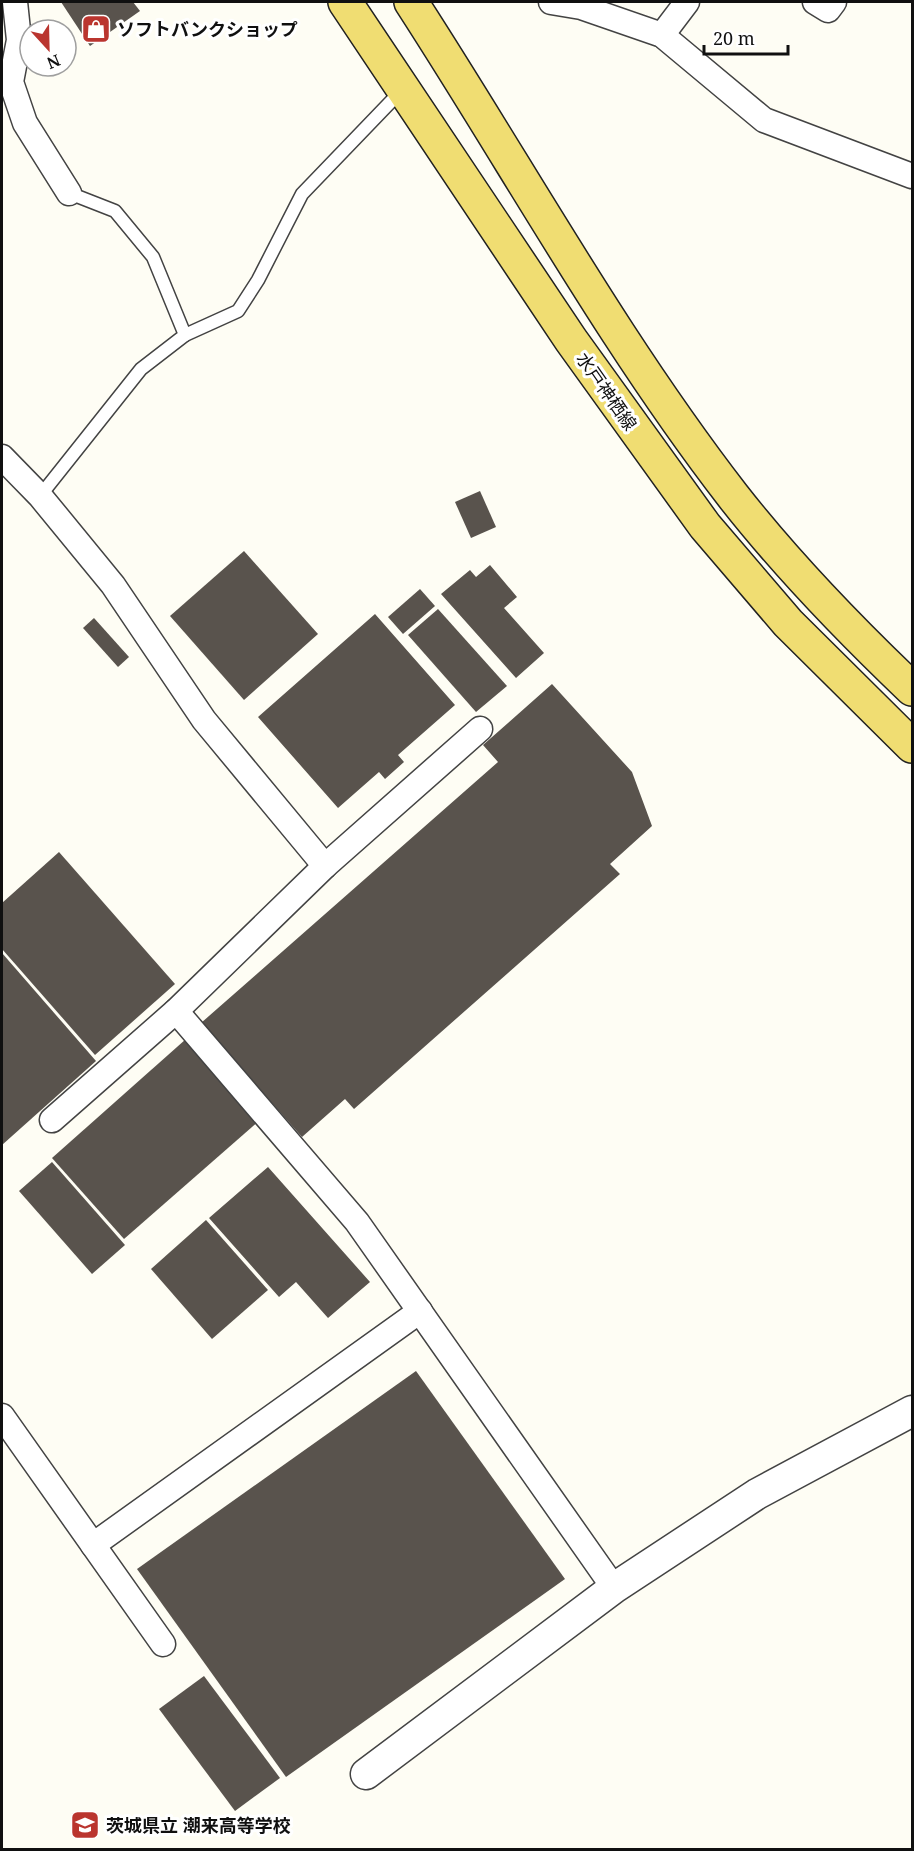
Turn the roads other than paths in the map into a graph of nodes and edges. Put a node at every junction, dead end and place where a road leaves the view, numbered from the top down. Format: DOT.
graph roads {
  1 [pos="15,2"];
  2 [pos="345,2"];
  3 [pos="411,2"];
  4 [pos="551,2"];
  5 [pos="687,2"];
  6 [pos="815,2"];
  7 [pos="834,2"];
  8 [pos="662,35"];
  9 [pos="6,85"];
  10 [pos="402,89"];
  11 [pos="912,176"];
  12 [pos="69,193"];
  13 [pos="185,335"];
  14 [pos="2,458"];
  15 [pos="40,496"];
  16 [pos="912,689"];
  17 [pos="480,729"];
  18 [pos="912,746"];
  19 [pos="325,866"];
  20 [pos="176,1011"];
  21 [pos="52,1120"];
  22 [pos="420,1311"];
  23 [pos="912,1411"];
  24 [pos="2,1416"];
  25 [pos="93,1545"];
  26 [pos="615,1588"];
  27 [pos="163,1644"];
  28 [pos="366,1774"];
  1 -- 9 [label="street"];
  2 -- 10 [label="main road, 水戸神栖線"];
  3 -- 16 [label="main road"];
  4 -- 8 [label="street"];
  5 -- 8 [label="street"];
  6 -- 7 [label="street"];
  8 -- 11 [label="street"];
  9 -- 12 [label="street"];
  10 -- 13 [label="lane"];
  10 -- 18 [label="main road, 水戸神栖線"];
  12 -- 13 [label="lane"];
  13 -- 15 [label="lane"];
  14 -- 15 [label="street"];
  15 -- 19 [label="street"];
  17 -- 19 [label="street"];
  19 -- 20 [label="street"];
  20 -- 21 [label="street"];
  20 -- 22 [label="street"];
  22 -- 25 [label="street"];
  22 -- 26 [label="street"];
  23 -- 26 [label="street"];
  24 -- 25 [label="street"];
  25 -- 27 [label="street"];
  26 -- 28 [label="street"];
}
